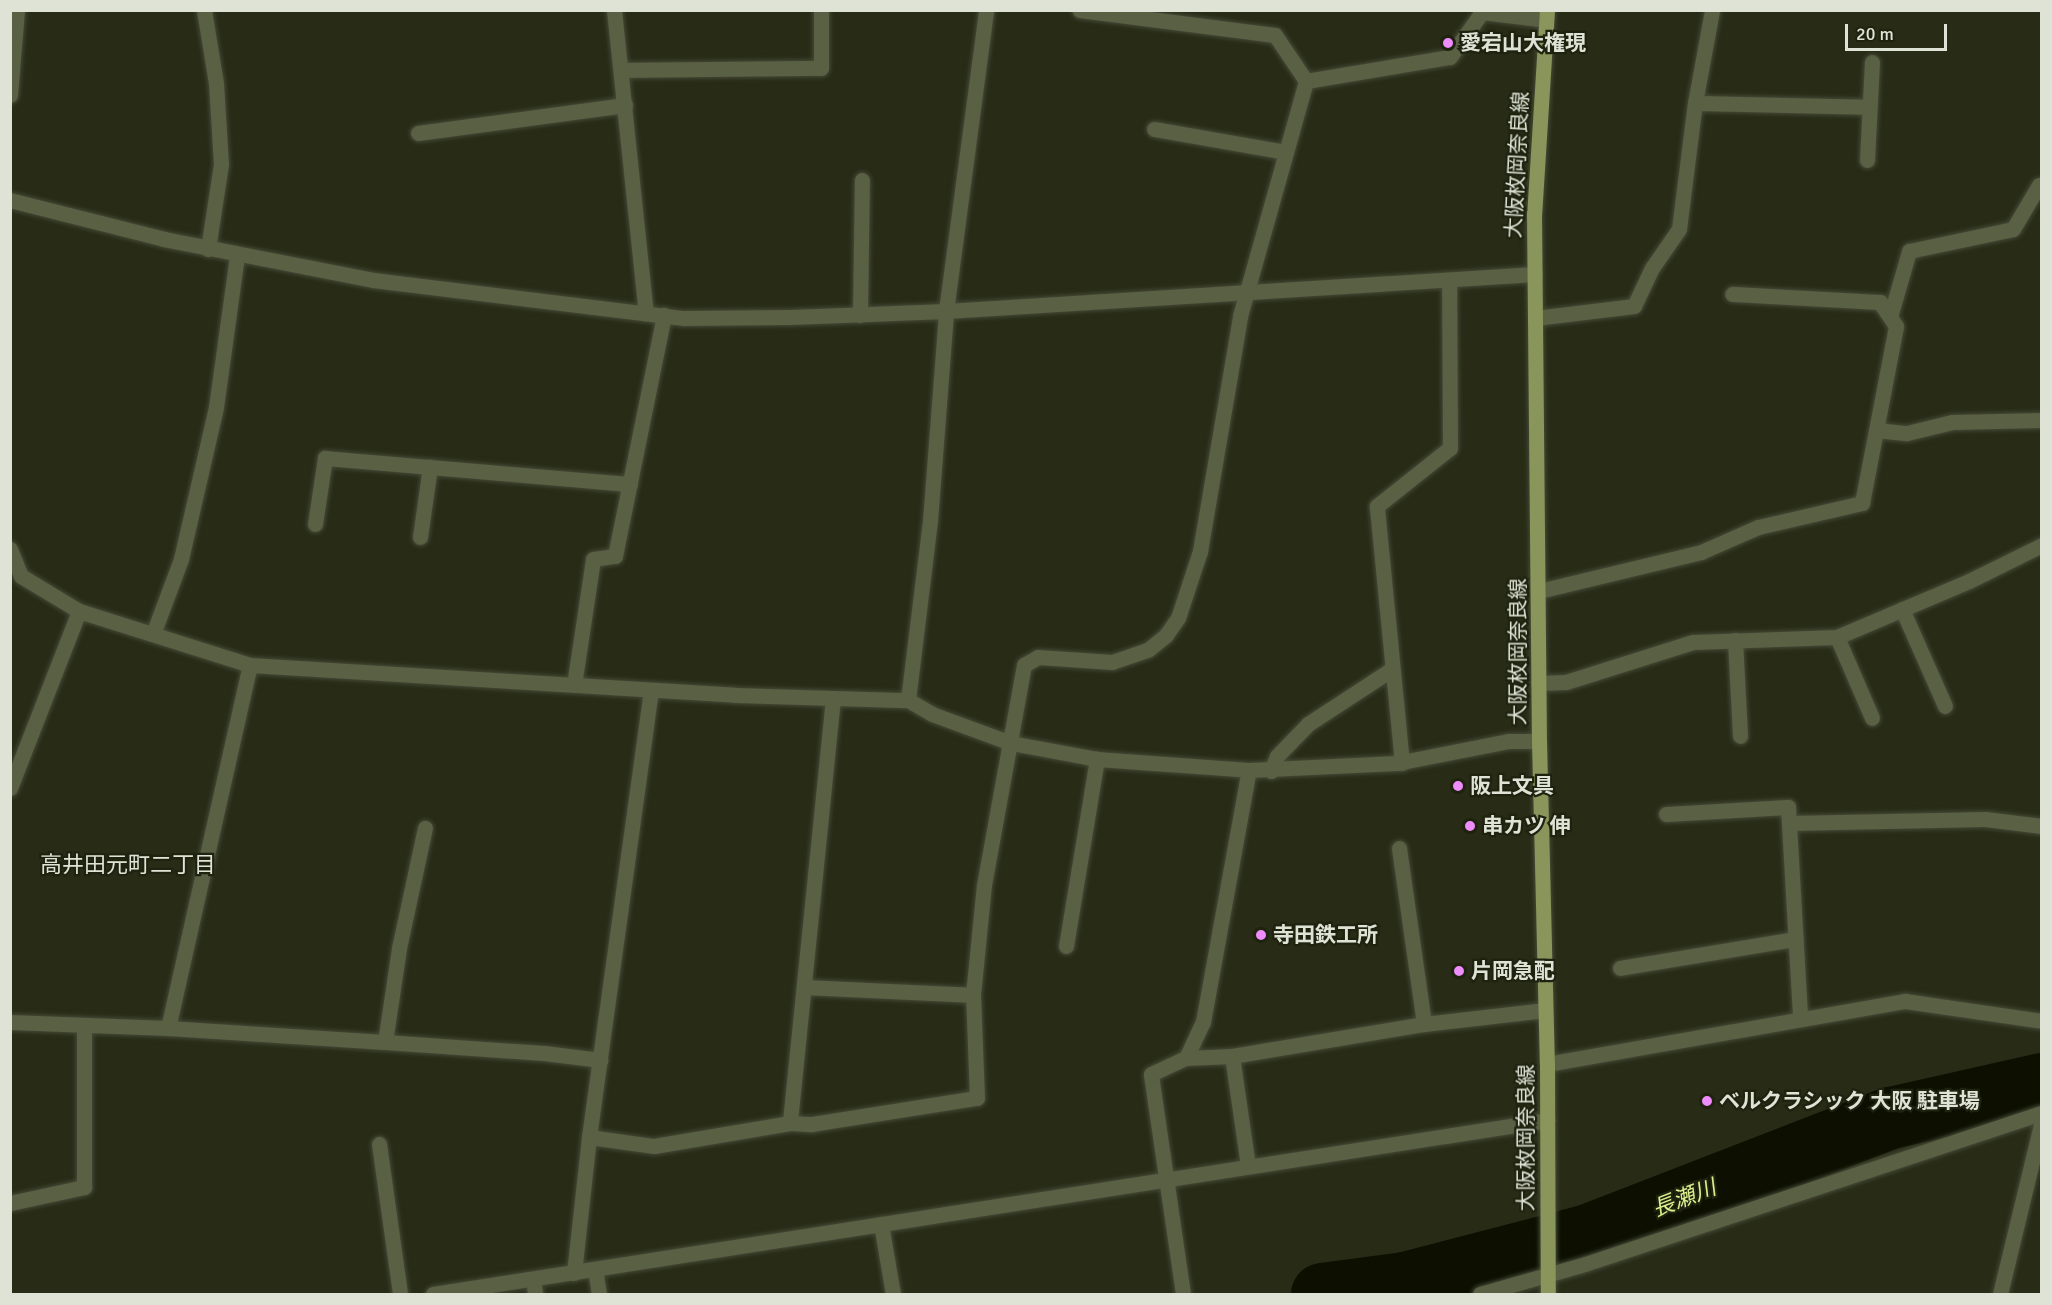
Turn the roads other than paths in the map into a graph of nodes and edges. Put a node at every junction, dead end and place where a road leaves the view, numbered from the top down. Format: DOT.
graph roads {
  1 [pos="17,10"];
  2 [pos="204,10"];
  3 [pos="614,10"];
  4 [pos="821,10"];
  5 [pos="986,10"];
  6 [pos="1080,10"];
  7 [pos="1712,10"];
  8 [pos="1547,15"];
  9 [pos="1872,62"];
  10 [pos="621,70"];
  11 [pos="1306,81"];
  12 [pos="10,96"];
  13 [pos="1695,103"];
  14 [pos="625,105"];
  15 [pos="1869,107"];
  16 [pos="1154,129"];
  17 [pos="418,133"];
  18 [pos="1286,152"];
  19 [pos="1867,160"];
  20 [pos="861,180"];
  21 [pos="2039,185"];
  22 [pos="10,200"];
  23 [pos="208,249"];
  24 [pos="237,255"];
  25 [pos="1535,274"];
  26 [pos="1449,281"];
  27 [pos="1246,293"];
  28 [pos="1732,294"];
  29 [pos="946,311"];
  30 [pos="646,313"];
  31 [pos="664,315"];
  32 [pos="860,315"];
  33 [pos="1890,317"];
  34 [pos="1535,318"];
  35 [pos="2042,420"];
  36 [pos="1876,430"];
  37 [pos="430,467"];
  38 [pos="630,484"];
  39 [pos="315,524"];
  40 [pos="420,537"];
  41 [pos="2042,545"];
  42 [pos="10,549"];
  43 [pos="1539,591"];
  44 [pos="1902,609"];
  45 [pos="79,611"];
  46 [pos="153,634"];
  47 [pos="1837,637"];
  48 [pos="1735,640"];
  49 [pos="250,665"];
  50 [pos="1392,669"];
  51 [pos="1538,683"];
  52 [pos="574,686"];
  53 [pos="651,691"];
  54 [pos="833,698"];
  55 [pos="908,700"];
  56 [pos="1945,706"];
  57 [pos="1872,718"];
  58 [pos="1740,736"];
  59 [pos="1539,741"];
  60 [pos="1011,743"];
  61 [pos="1097,759"];
  62 [pos="1402,763"];
  63 [pos="1250,770"];
  64 [pos="1271,771"];
  65 [pos="10,788"];
  66 [pos="1666,814"];
  67 [pos="1789,823"];
  68 [pos="2042,826"];
  69 [pos="425,828"];
  70 [pos="1399,848"];
  71 [pos="1796,939"];
  72 [pos="1066,946"];
  73 [pos="1620,969"];
  74 [pos="806,987"];
  75 [pos="973,995"];
  76 [pos="1545,1010"];
  77 [pos="1800,1017"];
  78 [pos="2042,1021"];
  79 [pos="10,1022"];
  80 [pos="84,1024"];
  81 [pos="1424,1024"];
  82 [pos="168,1028"];
  83 [pos="385,1042"];
  84 [pos="1232,1056"];
  85 [pos="1186,1058"];
  86 [pos="601,1060"];
  87 [pos="1547,1064"];
  88 [pos="2042,1113"];
  89 [pos="1548,1120"];
  90 [pos="2042,1121"];
  91 [pos="790,1123"];
  92 [pos="589,1137"];
  93 [pos="379,1143"];
  94 [pos="1248,1166"];
  95 [pos="1166,1179"];
  96 [pos="10,1203"];
  97 [pos="881,1224"];
  98 [pos="595,1269"];
  99 [pos="574,1273"];
  100 [pos="1548,1275"];
  101 [pos="534,1287"];
  102 [pos="399,1294"];
  103 [pos="433,1294"];
  104 [pos="599,1294"];
  105 [pos="893,1294"];
  106 [pos="1183,1294"];
  107 [pos="1480,1294"];
  108 [pos="1548,1294"];
  109 [pos="2000,1294"];
  1 -- 12 [label="street"];
  2 -- 23 [label="street"];
  3 -- 10 [label="street"];
  4 -- 10 [label="street"];
  5 -- 29 [label="street"];
  6 -- 11 [label="street"];
  7 -- 13 [label="street"];
  8 -- 11 [label="street"];
  8 -- 25 [label="main road, 大阪枚岡奈良線"];
  9 -- 15 [label="street"];
  10 -- 14 [label="street"];
  11 -- 18 [label="street"];
  13 -- 15 [label="street"];
  13 -- 34 [label="street"];
  14 -- 17 [label="street"];
  14 -- 30 [label="street"];
  15 -- 19 [label="street"];
  16 -- 18 [label="street"];
  18 -- 27 [label="street"];
  20 -- 32 [label="street"];
  21 -- 33 [label="street"];
  22 -- 23 [label="street"];
  23 -- 24 [label="street"];
  24 -- 30 [label="street"];
  24 -- 46 [label="street"];
  25 -- 26 [label="street"];
  25 -- 34 [label="main road, 大阪枚岡奈良線"];
  26 -- 27 [label="street"];
  26 -- 50 [label="street"];
  27 -- 29 [label="street"];
  27 -- 60 [label="street"];
  28 -- 33 [label="street"];
  29 -- 32 [label="street"];
  29 -- 55 [label="street"];
  30 -- 31 [label="street"];
  31 -- 32 [label="street"];
  31 -- 38 [label="street"];
  33 -- 36 [label="street"];
  34 -- 43 [label="main road, 大阪枚岡奈良線"];
  35 -- 36 [label="street"];
  36 -- 43 [label="street"];
  37 -- 38 [label="street"];
  37 -- 39 [label="street"];
  37 -- 40 [label="street"];
  38 -- 52 [label="street"];
  41 -- 44 [label="street"];
  42 -- 45 [label="street"];
  43 -- 51 [label="main road, 大阪枚岡奈良線"];
  44 -- 47 [label="street"];
  44 -- 56 [label="street"];
  45 -- 46 [label="street"];
  45 -- 65 [label="street"];
  46 -- 49 [label="street"];
  47 -- 48 [label="street"];
  47 -- 57 [label="street"];
  48 -- 51 [label="street"];
  48 -- 58 [label="street"];
  49 -- 52 [label="street"];
  49 -- 82 [label="street"];
  50 -- 62 [label="street"];
  50 -- 64 [label="street"];
  51 -- 59 [label="main road, 大阪枚岡奈良線"];
  52 -- 53 [label="street"];
  53 -- 54 [label="street"];
  53 -- 86 [label="street"];
  54 -- 55 [label="street"];
  54 -- 74 [label="street"];
  55 -- 60 [label="street"];
  59 -- 62 [label="street"];
  59 -- 76 [label="main road, 大阪枚岡奈良線"];
  60 -- 61 [label="street"];
  60 -- 75 [label="street"];
  61 -- 63 [label="street"];
  61 -- 72 [label="street"];
  62 -- 64 [label="street"];
  63 -- 64 [label="street"];
  63 -- 85 [label="street"];
  66 -- 67 [label="street"];
  67 -- 68 [label="street"];
  67 -- 71 [label="street"];
  69 -- 83 [label="street"];
  70 -- 81 [label="street"];
  71 -- 73 [label="street"];
  71 -- 77 [label="street"];
  74 -- 75 [label="street"];
  74 -- 91 [label="street"];
  75 -- 91 [label="street"];
  76 -- 81 [label="street"];
  76 -- 87 [label="main road, 大阪枚岡奈良線"];
  77 -- 78 [label="street"];
  77 -- 87 [label="street"];
  79 -- 80 [label="street"];
  80 -- 82 [label="street"];
  80 -- 96 [label="street"];
  81 -- 84 [label="street"];
  82 -- 83 [label="street"];
  83 -- 86 [label="street"];
  84 -- 85 [label="street"];
  84 -- 94 [label="street"];
  85 -- 95 [label="street"];
  86 -- 92 [label="street"];
  87 -- 89 [label="main road, 大阪枚岡奈良線"];
  88 -- 100 [label="street"];
  89 -- 94 [label="street"];
  89 -- 100 [label="main road, 大阪枚岡奈良線"];
  90 -- 109 [label="street"];
  91 -- 92 [label="street"];
  92 -- 99 [label="street"];
  93 -- 102 [label="street"];
  94 -- 95 [label="street"];
  95 -- 97 [label="street"];
  95 -- 106 [label="street"];
  97 -- 98 [label="street"];
  97 -- 105 [label="street"];
  98 -- 99 [label="street"];
  98 -- 104 [label="street"];
  99 -- 101 [label="street"];
  100 -- 107 [label="street"];
  100 -- 108 [label="main road, 大阪枚岡奈良線"];
  101 -- 103 [label="street"];
}
